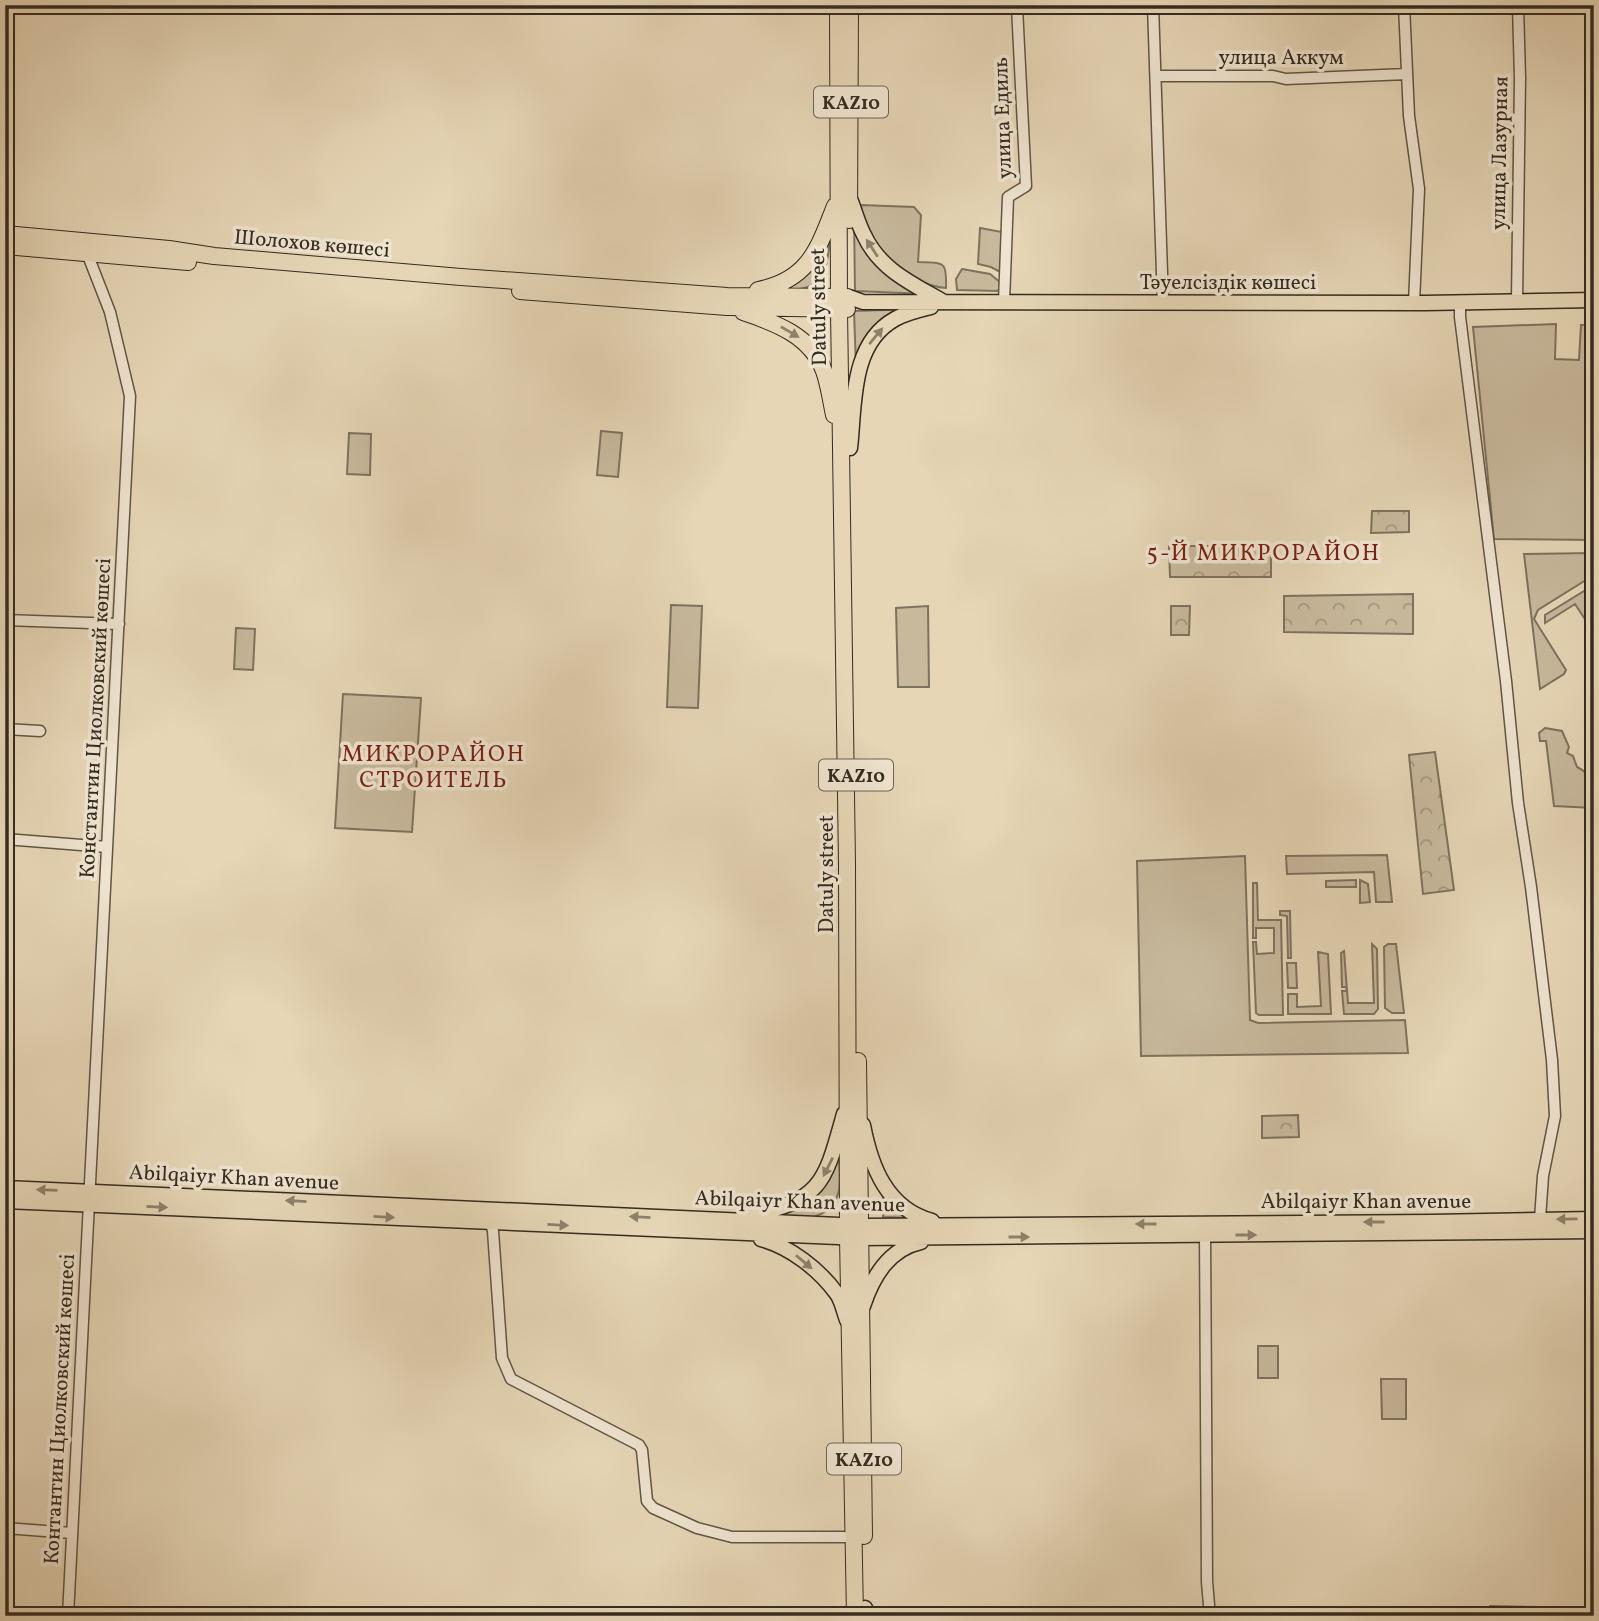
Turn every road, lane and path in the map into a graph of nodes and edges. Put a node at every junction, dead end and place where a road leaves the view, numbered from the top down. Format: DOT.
graph roads {
  1 [pos="838,5"];
  2 [pos="850,5"];
  3 [pos="1153,5"];
  4 [pos="1404,5"];
  5 [pos="1518,5"];
  6 [pos="1017,7"];
  7 [pos="1407,74"];
  8 [pos="1156,76"];
  9 [pos="844,198"];
  10 [pos="5,234"];
  11 [pos="5,246"];
  12 [pos="87,247"];
  13 [pos="1594,300"];
  14 [pos="727,301"];
  15 [pos="1517,301"];
  16 [pos="946,302"];
  17 [pos="1004,302"];
  18 [pos="1461,302"];
  19 [pos="848,303"];
  20 [pos="1163,303"];
  21 [pos="1414,303"];
  22 [pos="845,448"];
  23 [pos="5,620"];
  24 [pos="119,624"];
  25 [pos="5,729"];
  26 [pos="40,731"];
  27 [pos="5,839"];
  28 [pos="107,847"];
  29 [pos="853,1102"];
  30 [pos="5,1188"];
  31 [pos="89,1198"];
  32 [pos="5,1201"];
  33 [pos="488,1216"];
  34 [pos="708,1219"];
  35 [pos="1594,1219"];
  36 [pos="1541,1226"];
  37 [pos="1205,1229"];
  38 [pos="951,1231"];
  39 [pos="1594,1231"];
  40 [pos="854,1232"];
  41 [pos="743,1234"];
  42 [pos="862,1311"];
  43 [pos="849,1325"];
  44 [pos="5,1528"];
  45 [pos="72,1532"];
  46 [pos="859,1537"];
  47 [pos="860,1613"];
  48 [pos="68,1616"];
  49 [pos="1210,1616"];
  1 -- 9 [label="highway, Datuly street / KAZ10"];
  2 -- 9 [label="highway, Datuly street / KAZ10"];
  3 -- 8 [label="street"];
  4 -- 7 [label="street"];
  5 -- 15 [label="street, улица Лазурная"];
  6 -- 17 [label="street, улица Едиль"];
  7 -- 8 [label="street, улица Аккум"];
  7 -- 21 [label="street"];
  8 -- 20 [label="street"];
  9 -- 14 [label="highway"];
  16 -- 9 [label="main road, one-way"];
  9 -- 19 [label="highway, Datuly street / KAZ10"];
  10 -- 12 [label="highway, Шолохов көшесі"];
  11 -- 12 [label="highway, Шолохов көшесі"];
  12 -- 14 [label="highway, Шолохов көшесі"];
  12 -- 14 [label="highway, Шолохов көшесі"];
  12 -- 24 [label="street, Константин Циолковский көшесі"];
  13 -- 15 [label="main road, Тәуелсіздік көшесі"];
  14 -- 19 [label="highway"];
  14 -- 22 [label="highway, one-way"];
  15 -- 18 [label="main road, Тәуелсіздік көшесі"];
  16 -- 17 [label="main road, Тәуелсіздік көшесі"];
  16 -- 19 [label="main road, Тәуелсіздік көшесі"];
  22 -- 16 [label="main road, one-way"];
  17 -- 20 [label="main road, Тәуелсіздік көшесі"];
  18 -- 21 [label="main road, Тәуелсіздік көшесі"];
  18 -- 36 [label="street"];
  19 -- 22 [label="highway, Datuly street / KAZ10"];
  20 -- 21 [label="main road, Тәуелсіздік көшесі"];
  22 -- 29 [label="highway, Datuly street / KAZ10"];
  23 -- 24 [label="street"];
  24 -- 28 [label="street, Константин Циолковский көшесі"];
  25 -- 26 [label="street"];
  27 -- 28 [label="street"];
  28 -- 31 [label="street, Константин Циолковский көшесі"];
  29 -- 34 [label="main road, one-way"];
  29 -- 38 [label="main road"];
  29 -- 40 [label="highway, Datuly street / KAZ10"];
  31 -- 30 [label="main road, Abilqaiyr Khan avenue, one-way"];
  31 -- 32 [label="main road, Abilqaiyr Khan avenue"];
  31 -- 33 [label="main road, Abilqaiyr Khan avenue"];
  31 -- 45 [label="street, Контантин Циолковский көшесі"];
  34 -- 33 [label="main road, Abilqaiyr Khan avenue, one-way"];
  33 -- 41 [label="main road, Abilqaiyr Khan avenue, one-way"];
  33 -- 46 [label="street"];
  34 -- 40 [label="main road, Abilqaiyr Khan avenue"];
  35 -- 36 [label="main road, Abilqaiyr Khan avenue, one-way"];
  36 -- 37 [label="main road, Abilqaiyr Khan avenue"];
  36 -- 39 [label="main road, Abilqaiyr Khan avenue"];
  37 -- 38 [label="main road, Abilqaiyr Khan avenue"];
  37 -- 49 [label="street"];
  38 -- 40 [label="main road, Abilqaiyr Khan avenue"];
  38 -- 42 [label="main road"];
  40 -- 41 [label="main road, Abilqaiyr Khan avenue"];
  40 -- 42 [label="highway, Datuly street / KAZ10"];
  40 -- 43 [label="highway, Datuly street / KAZ10"];
  41 -- 43 [label="main road, one-way"];
  42 -- 46 [label="highway, Datuly street / KAZ10"];
  43 -- 46 [label="highway, Datuly street / KAZ10"];
  44 -- 45 [label="street"];
  45 -- 48 [label="street, Контантин Циолковский көшесі"];
  46 -- 47 [label="highway, Datuly street / KAZ10"];
}
